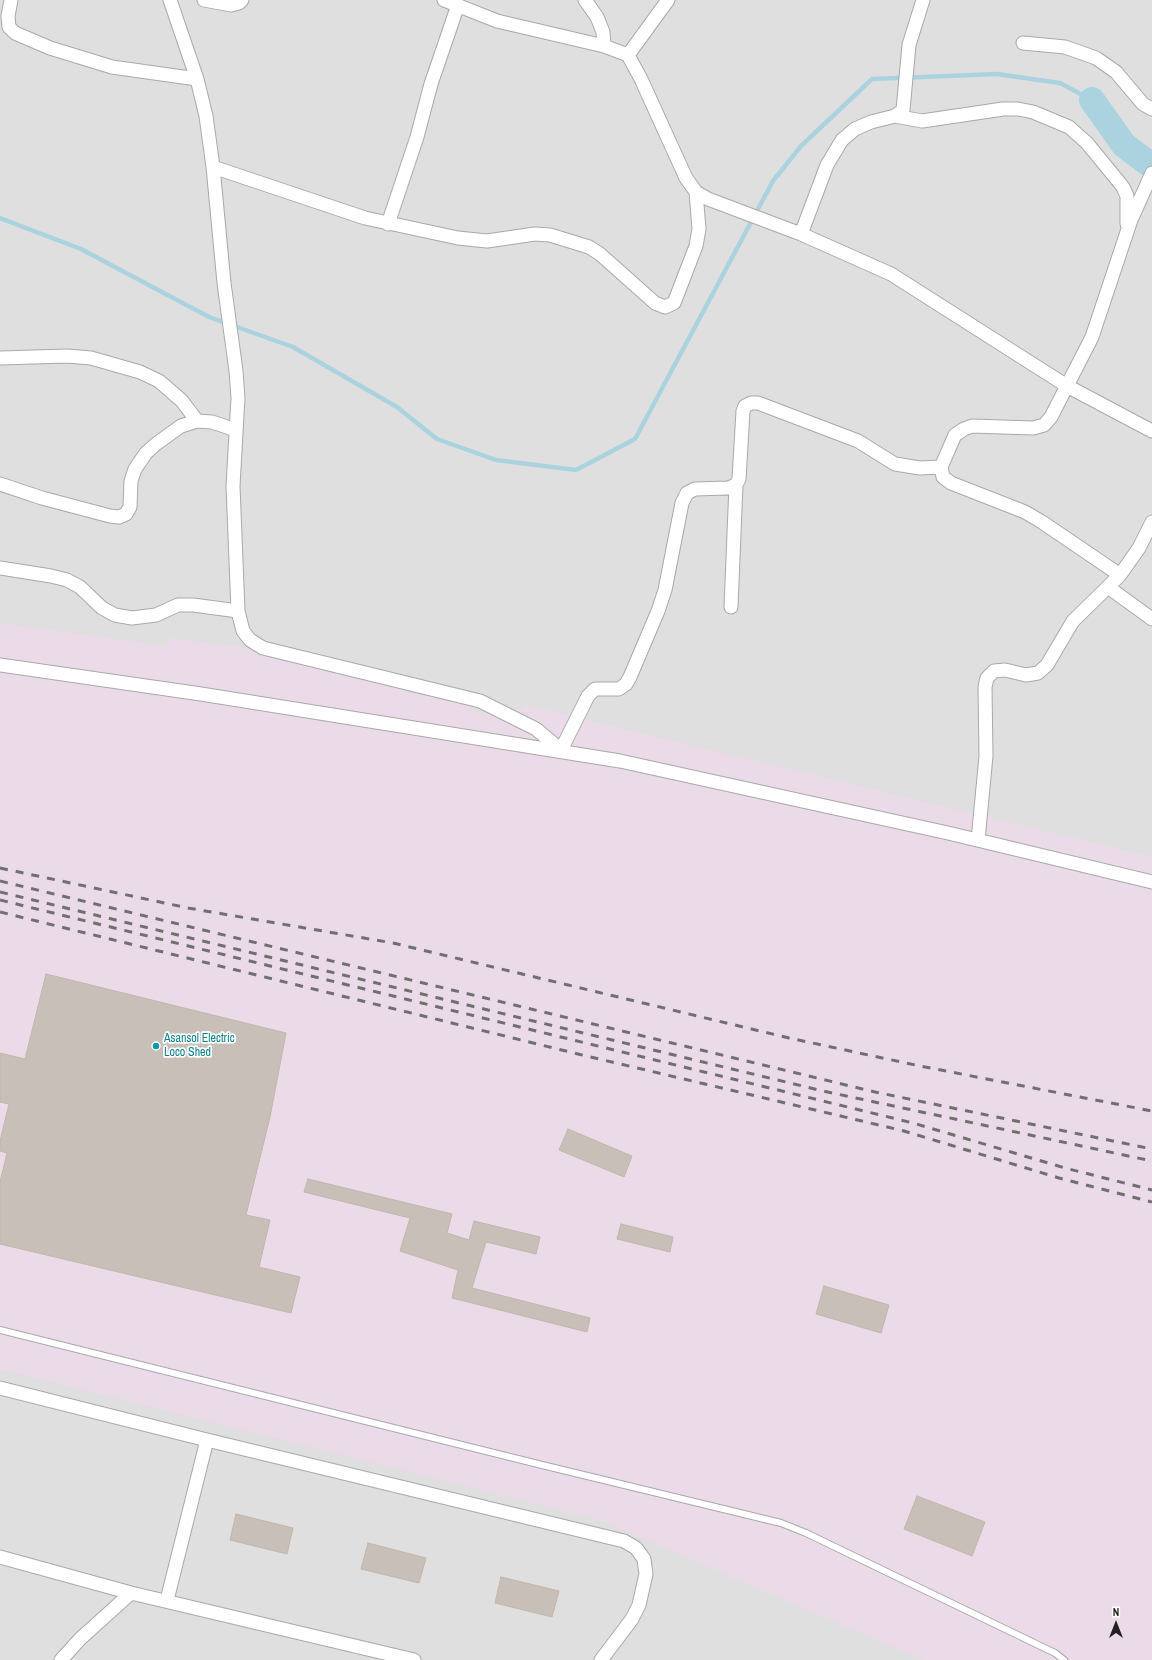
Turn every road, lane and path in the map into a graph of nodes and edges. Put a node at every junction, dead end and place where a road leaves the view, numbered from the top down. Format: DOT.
graph roads {
  1 [pos="11,0"];
  2 [pos="170,0"];
  3 [pos="204,0"];
  4 [pos="242,0"];
  5 [pos="444,0"];
  6 [pos="585,0"];
  7 [pos="668,0"];
  8 [pos="922,0"];
  9 [pos="458,5"];
  10 [pos="1023,43"];
  11 [pos="604,46"];
  12 [pos="628,55"];
  13 [pos="197,79"];
  14 [pos="1152,109"];
  15 [pos="899,113"];
  16 [pos="213,167"];
  17 [pos="1152,173"];
  18 [pos="696,192"];
  19 [pos="388,224"];
  20 [pos="795,232"];
  21 [pos="1126,236"];
  22 [pos="0,358"];
  23 [pos="1067,386"];
  24 [pos="198,421"];
  25 [pos="236,430"];
  26 [pos="1152,431"];
  27 [pos="941,467"];
  28 [pos="0,484"];
  29 [pos="736,485"];
  30 [pos="1152,522"];
  31 [pos="0,568"];
  32 [pos="1120,575"];
  33 [pos="1108,588"];
  34 [pos="731,607"];
  35 [pos="238,611"];
  36 [pos="1152,619"];
  37 [pos="0,665"];
  38 [pos="561,750"];
  39 [pos="978,840"];
  40 [pos="1152,882"];
  41 [pos="0,1330"];
  42 [pos="0,1388"];
  43 [pos="207,1440"];
  44 [pos="0,1558"];
  45 [pos="131,1593"];
  46 [pos="167,1600"];
  47 [pos="61,1660"];
  48 [pos="414,1660"];
  49 [pos="600,1660"];
  50 [pos="1064,1660"];
  1 -- 13 [label="street"];
  2 -- 13 [label="street"];
  3 -- 4 [label="street"];
  5 -- 9 [label="street"];
  6 -- 11 [label="street"];
  7 -- 12 [label="street"];
  8 -- 15 [label="street"];
  9 -- 11 [label="street"];
  9 -- 19 [label="street"];
  10 -- 14 [label="street"];
  11 -- 12 [label="street"];
  12 -- 18 [label="street"];
  13 -- 16 [label="street"];
  15 -- 20 [label="street"];
  15 -- 21 [label="street"];
  16 -- 19 [label="street"];
  16 -- 25 [label="street"];
  17 -- 21 [label="street"];
  18 -- 19 [label="street"];
  18 -- 20 [label="street"];
  20 -- 23 [label="street"];
  21 -- 23 [label="street"];
  22 -- 24 [label="street"];
  23 -- 26 [label="street"];
  23 -- 27 [label="street"];
  24 -- 25 [label="street"];
  24 -- 28 [label="street"];
  25 -- 35 [label="street"];
  27 -- 29 [label="street"];
  27 -- 32 [label="street"];
  29 -- 34 [label="street"];
  29 -- 38 [label="street"];
  30 -- 32 [label="street"];
  31 -- 35 [label="street"];
  32 -- 33 [label="street"];
  33 -- 36 [label="street"];
  33 -- 39 [label="street"];
  35 -- 38 [label="street"];
  37 -- 38 [label="street"];
  38 -- 39 [label="street"];
  39 -- 40 [label="street"];
  41 -- 50 [label="lane"];
  42 -- 43 [label="street"];
  43 -- 46 [label="street"];
  43 -- 49 [label="street"];
  44 -- 45 [label="street"];
  45 -- 46 [label="street"];
  45 -- 47 [label="street"];
  46 -- 48 [label="street"];
}
